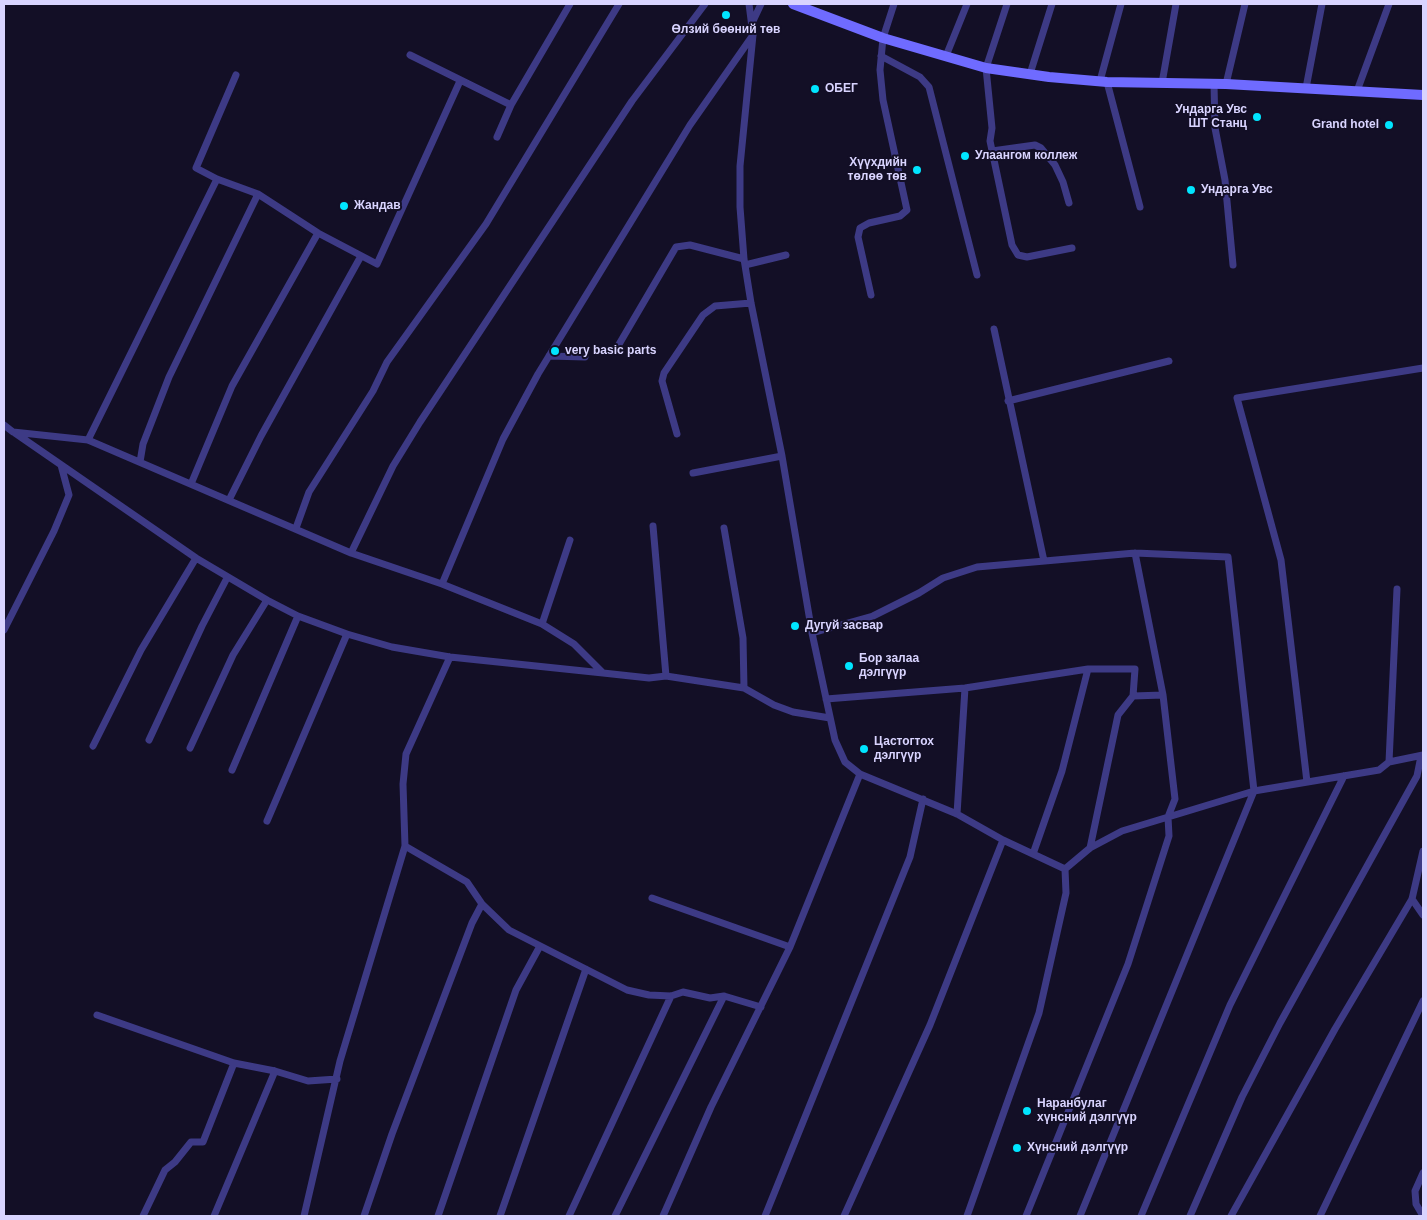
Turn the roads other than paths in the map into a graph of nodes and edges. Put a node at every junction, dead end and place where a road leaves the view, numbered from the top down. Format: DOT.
graph roads {
  1 [pos="570,4"];
  2 [pos="619,4"];
  3 [pos="705,4"];
  4 [pos="749,4"];
  5 [pos="761,4"];
  6 [pos="794,4"];
  7 [pos="894,4"];
  8 [pos="966,4"];
  9 [pos="1008,4"];
  10 [pos="1052,4"];
  11 [pos="1121,4"];
  12 [pos="1176,4"];
  13 [pos="1245,4"];
  14 [pos="1322,4"];
  15 [pos="1389,4"];
  16 [pos="811,7"];
  17 [pos="753,21"];
  18 [pos="753,35"];
  19 [pos="882,38"];
  20 [pos="410,55"];
  21 [pos="881,56"];
  22 [pos="946,56"];
  23 [pos="986,68"];
  24 [pos="1030,74"];
  25 [pos="236,75"];
  26 [pos="460,81"];
  27 [pos="1103,82"];
  28 [pos="1162,83"];
  29 [pos="1214,84"];
  30 [pos="1226,84"];
  31 [pos="1306,88"];
  32 [pos="1357,91"];
  33 [pos="1422,93"];
  34 [pos="511,105"];
  35 [pos="497,137"];
  36 [pos="992,151"];
  37 [pos="217,179"];
  38 [pos="258,194"];
  39 [pos="1069,203"];
  40 [pos="1140,207"];
  41 [pos="318,233"];
  42 [pos="1072,248"];
  43 [pos="786,254"];
  44 [pos="361,256"];
  45 [pos="745,262"];
  46 [pos="1233,265"];
  47 [pos="977,275"];
  48 [pos="871,296"];
  49 [pos="751,303"];
  50 [pos="994,328"];
  51 [pos="618,346"];
  52 [pos="549,356"];
  53 [pos="585,357"];
  54 [pos="1169,361"];
  55 [pos="1423,368"];
  56 [pos="1008,400"];
  57 [pos="4,425"];
  58 [pos="13,432"];
  59 [pos="677,434"];
  60 [pos="88,440"];
  61 [pos="782,456"];
  62 [pos="140,462"];
  63 [pos="61,465"];
  64 [pos="693,473"];
  65 [pos="191,484"];
  66 [pos="229,500"];
  67 [pos="653,526"];
  68 [pos="296,528"];
  69 [pos="724,528"];
  70 [pos="570,540"];
  71 [pos="351,553"];
  72 [pos="1135,553"];
  73 [pos="196,558"];
  74 [pos="1044,561"];
  75 [pos="228,578"];
  76 [pos="442,584"];
  77 [pos="1397,589"];
  78 [pos="267,600"];
  79 [pos="298,616"];
  80 [pos="542,624"];
  81 [pos="4,630"];
  82 [pos="812,633"];
  83 [pos="347,634"];
  84 [pos="450,657"];
  85 [pos="1088,669"];
  86 [pos="603,673"];
  87 [pos="666,676"];
  88 [pos="744,688"];
  89 [pos="965,688"];
  90 [pos="1163,695"];
  91 [pos="1133,696"];
  92 [pos="826,699"];
  93 [pos="830,718"];
  94 [pos="149,740"];
  95 [pos="93,746"];
  96 [pos="190,748"];
  97 [pos="1422,755"];
  98 [pos="1389,762"];
  99 [pos="232,770"];
  100 [pos="860,774"];
  101 [pos="1344,776"];
  102 [pos="1307,782"];
  103 [pos="1254,791"];
  104 [pos="923,799"];
  105 [pos="957,814"];
  106 [pos="1168,817"];
  107 [pos="268,821"];
  108 [pos="1003,840"];
  109 [pos="405,846"];
  110 [pos="1090,848"];
  111 [pos="1423,851"];
  112 [pos="1033,854"];
  113 [pos="1065,869"];
  114 [pos="652,898"];
  115 [pos="1412,899"];
  116 [pos="482,904"];
  117 [pos="1423,915"];
  118 [pos="540,946"];
  119 [pos="790,947"];
  120 [pos="586,969"];
  121 [pos="671,996"];
  122 [pos="724,996"];
  123 [pos="1423,1001"];
  124 [pos="760,1007"];
  125 [pos="97,1014"];
  126 [pos="234,1063"];
  127 [pos="275,1071"];
  128 [pos="337,1079"];
  129 [pos="1423,1173"];
  130 [pos="143,1216"];
  131 [pos="214,1216"];
  132 [pos="304,1216"];
  133 [pos="364,1216"];
  134 [pos="438,1216"];
  135 [pos="500,1216"];
  136 [pos="569,1216"];
  137 [pos="615,1216"];
  138 [pos="663,1216"];
  139 [pos="765,1216"];
  140 [pos="844,1216"];
  141 [pos="967,1216"];
  142 [pos="1026,1216"];
  143 [pos="1080,1216"];
  144 [pos="1141,1216"];
  145 [pos="1190,1216"];
  146 [pos="1231,1216"];
  147 [pos="1320,1216"];
  148 [pos="1423,1216"];
  1 -- 34 [label="street"];
  2 -- 68 [label="street"];
  3 -- 71 [label="street"];
  4 -- 17 [label="street"];
  5 -- 17 [label="street"];
  6 -- 16 [label="street"];
  7 -- 19 [label="street"];
  8 -- 22 [label="street"];
  9 -- 23 [label="street"];
  10 -- 24 [label="street"];
  11 -- 27 [label="street"];
  12 -- 28 [label="street"];
  13 -- 30 [label="street"];
  14 -- 31 [label="street"];
  15 -- 32 [label="street"];
  16 -- 19 [label="street"];
  17 -- 18 [label="street"];
  18 -- 45 [label="street"];
  18 -- 52 [label="street"];
  19 -- 21 [label="street"];
  19 -- 22 [label="street"];
  20 -- 26 [label="street"];
  21 -- 47 [label="street"];
  21 -- 48 [label="street"];
  22 -- 23 [label="street"];
  23 -- 24 [label="street"];
  23 -- 36 [label="street"];
  24 -- 27 [label="street"];
  25 -- 37 [label="street"];
  26 -- 34 [label="street"];
  26 -- 44 [label="street"];
  27 -- 28 [label="street"];
  27 -- 40 [label="street"];
  28 -- 29 [label="street"];
  29 -- 30 [label="street"];
  29 -- 46 [label="street"];
  30 -- 31 [label="street"];
  31 -- 32 [label="street"];
  32 -- 33 [label="street"];
  34 -- 35 [label="street"];
  36 -- 39 [label="street"];
  36 -- 42 [label="street"];
  37 -- 38 [label="street"];
  37 -- 60 [label="street"];
  38 -- 41 [label="street"];
  38 -- 62 [label="street"];
  41 -- 44 [label="street"];
  41 -- 65 [label="street"];
  43 -- 45 [label="street"];
  44 -- 66 [label="street"];
  45 -- 49 [label="street"];
  45 -- 51 [label="street"];
  49 -- 59 [label="street"];
  49 -- 61 [label="street"];
  50 -- 56 [label="street"];
  52 -- 53 [label="street"];
  52 -- 76 [label="street"];
  54 -- 56 [label="street"];
  55 -- 102 [label="street"];
  56 -- 74 [label="street"];
  57 -- 58 [label="street"];
  58 -- 60 [label="street"];
  58 -- 63 [label="street"];
  60 -- 62 [label="street"];
  61 -- 64 [label="street"];
  61 -- 82 [label="street"];
  62 -- 65 [label="street"];
  63 -- 73 [label="street"];
  63 -- 81 [label="street"];
  65 -- 66 [label="street"];
  66 -- 68 [label="street"];
  67 -- 87 [label="street"];
  68 -- 71 [label="street"];
  69 -- 88 [label="street"];
  70 -- 80 [label="street"];
  71 -- 76 [label="street"];
  72 -- 74 [label="street"];
  72 -- 90 [label="street"];
  72 -- 103 [label="street"];
  73 -- 75 [label="street"];
  73 -- 95 [label="street"];
  74 -- 82 [label="street"];
  75 -- 78 [label="street"];
  75 -- 94 [label="street"];
  76 -- 80 [label="street"];
  77 -- 98 [label="street"];
  78 -- 79 [label="street"];
  78 -- 96 [label="street"];
  79 -- 83 [label="street"];
  79 -- 99 [label="street"];
  80 -- 86 [label="street"];
  82 -- 92 [label="street"];
  83 -- 84 [label="street"];
  83 -- 107 [label="street"];
  84 -- 86 [label="street"];
  84 -- 109 [label="street"];
  85 -- 89 [label="street"];
  85 -- 91 [label="street"];
  85 -- 112 [label="street"];
  86 -- 87 [label="street"];
  87 -- 88 [label="street"];
  88 -- 93 [label="street"];
  89 -- 92 [label="street"];
  89 -- 105 [label="street"];
  90 -- 91 [label="street"];
  90 -- 106 [label="street"];
  91 -- 110 [label="street"];
  92 -- 93 [label="street"];
  93 -- 100 [label="street"];
  97 -- 98 [label="street"];
  97 -- 145 [label="street"];
  98 -- 101 [label="street"];
  100 -- 104 [label="street"];
  100 -- 119 [label="street"];
  101 -- 102 [label="street"];
  101 -- 144 [label="street"];
  102 -- 103 [label="street"];
  103 -- 106 [label="street"];
  103 -- 143 [label="street"];
  104 -- 105 [label="street"];
  104 -- 139 [label="street"];
  105 -- 108 [label="street"];
  106 -- 110 [label="street"];
  106 -- 142 [label="street"];
  108 -- 112 [label="street"];
  108 -- 140 [label="street"];
  109 -- 116 [label="street"];
  109 -- 128 [label="street"];
  110 -- 113 [label="street"];
  111 -- 115 [label="street"];
  112 -- 113 [label="street"];
  113 -- 141 [label="street"];
  114 -- 119 [label="street"];
  115 -- 117 [label="street"];
  115 -- 146 [label="street"];
  116 -- 118 [label="street"];
  116 -- 133 [label="street"];
  118 -- 120 [label="street"];
  118 -- 134 [label="street"];
  119 -- 124 [label="street"];
  120 -- 121 [label="street"];
  120 -- 135 [label="street"];
  121 -- 122 [label="street"];
  121 -- 136 [label="street"];
  122 -- 124 [label="street"];
  122 -- 137 [label="street"];
  123 -- 147 [label="street"];
  124 -- 138 [label="street"];
  125 -- 126 [label="street"];
  126 -- 127 [label="street"];
  126 -- 130 [label="street"];
  127 -- 128 [label="street"];
  127 -- 131 [label="street"];
  128 -- 132 [label="street"];
  129 -- 148 [label="street"];
}
